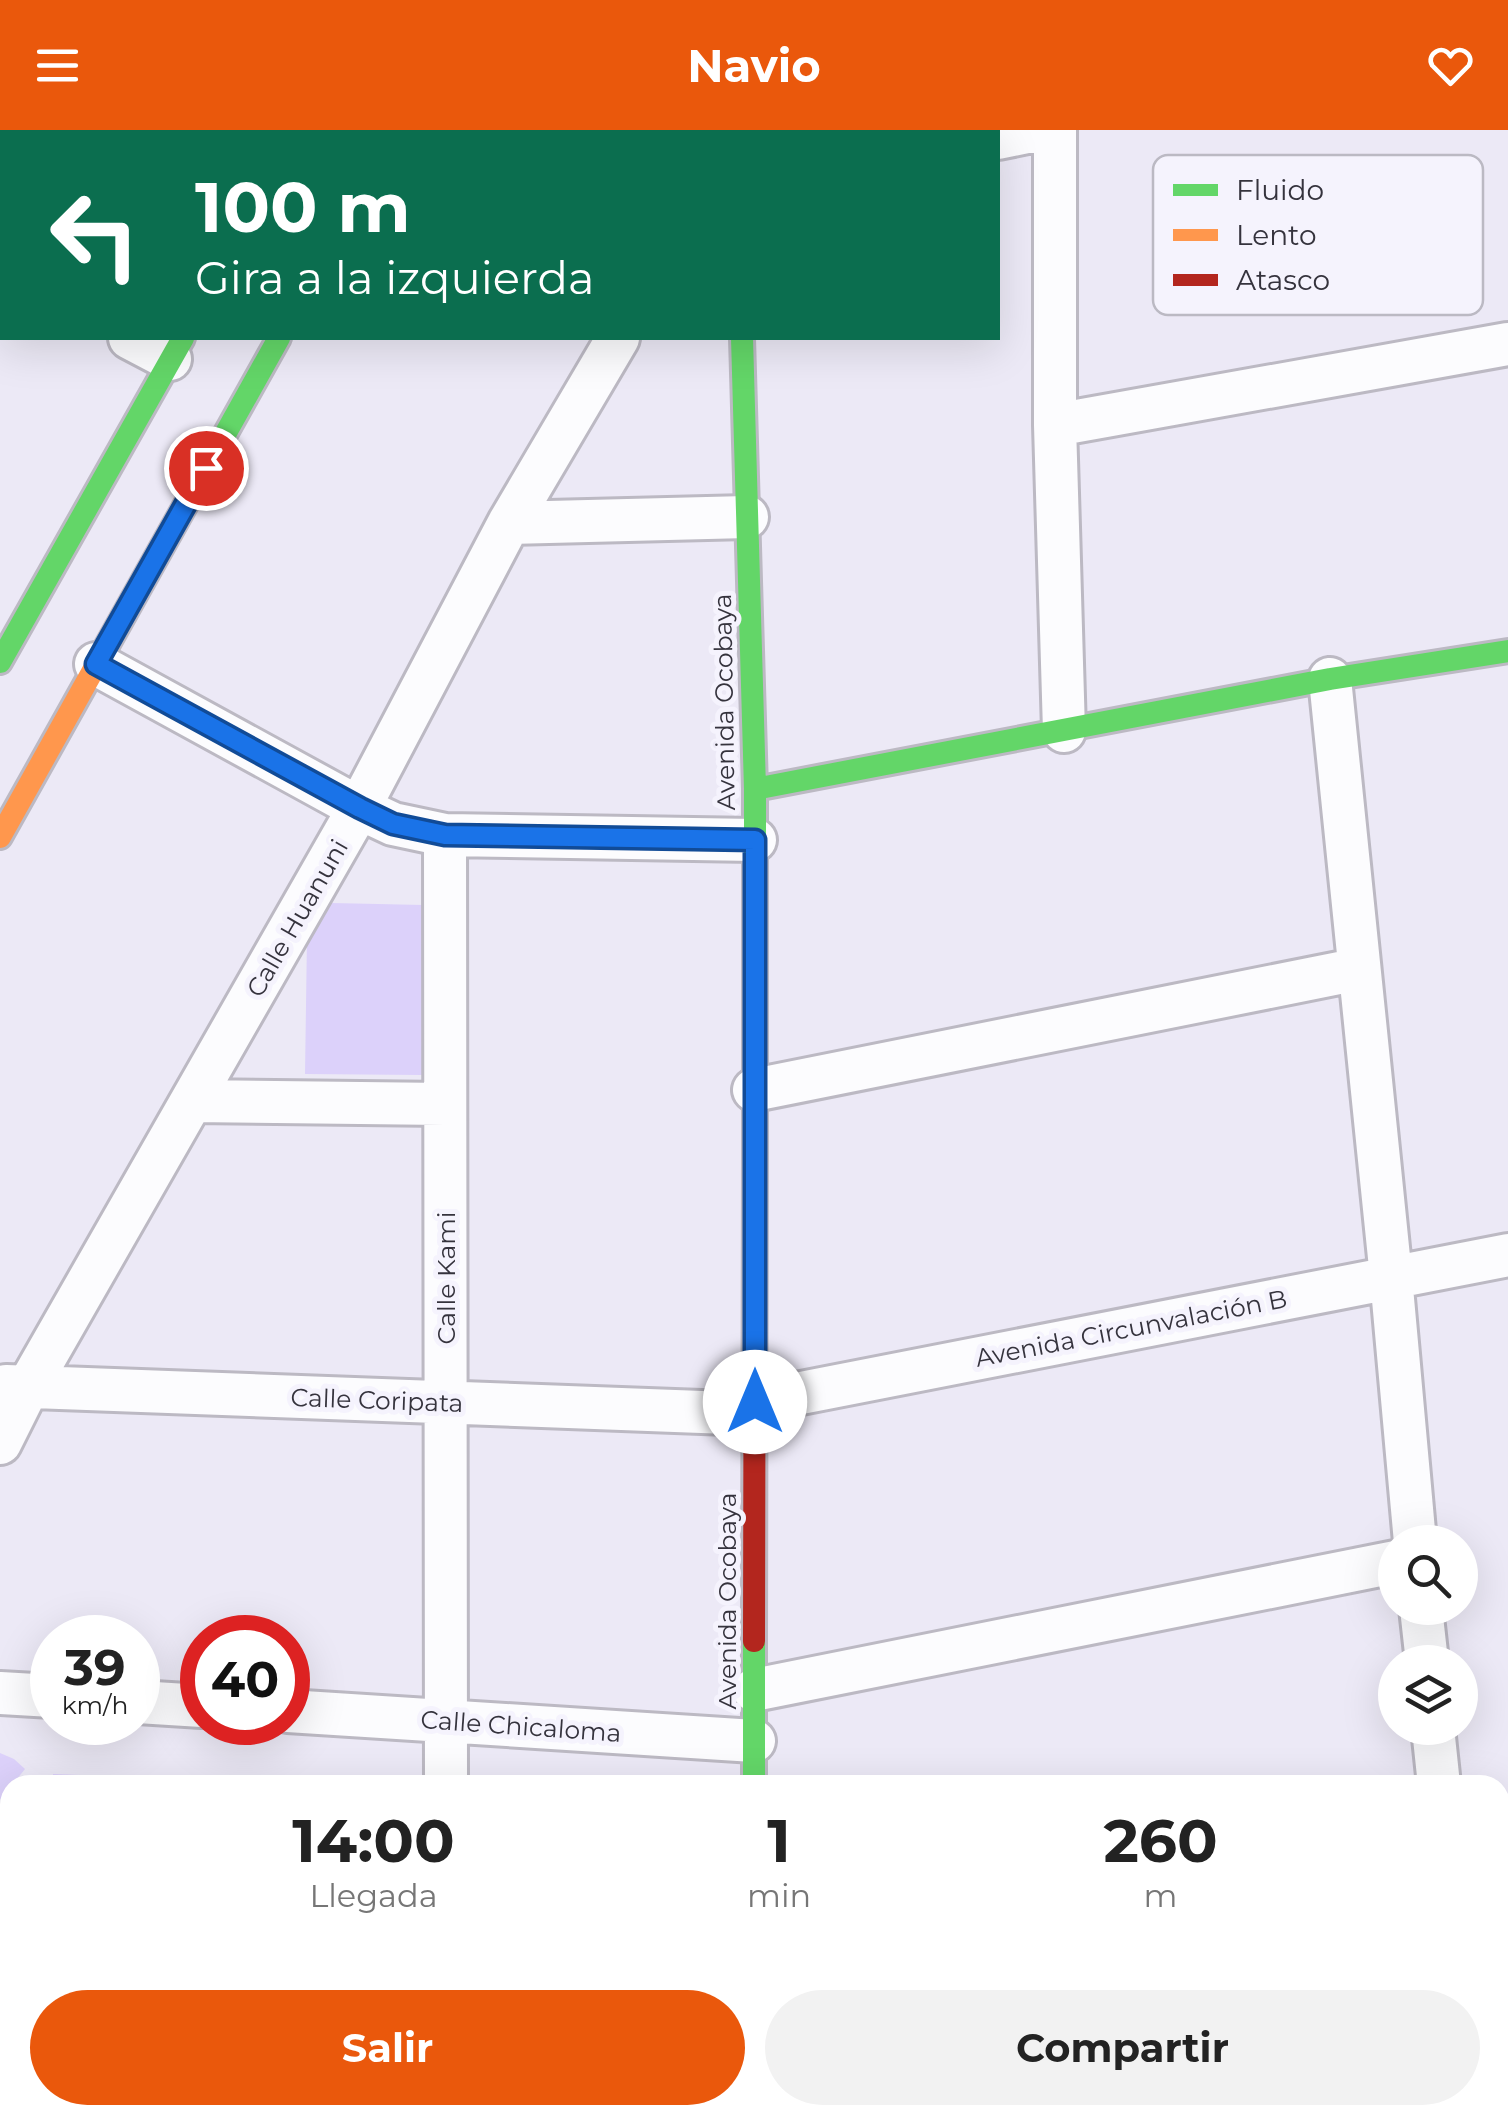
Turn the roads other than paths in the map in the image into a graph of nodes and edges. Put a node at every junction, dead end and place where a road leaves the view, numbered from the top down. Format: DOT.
graph roads {
  1 [pos="1055,130"];
  2 [pos="139,340"];
  3 [pos="278,340"];
  4 [pos="617,340"];
  5 [pos="742,340"];
  6 [pos="1508,344"];
  7 [pos="177,348"];
  8 [pos="1054,425"];
  9 [pos="748,517"];
  10 [pos="509,522"];
  11 [pos="1508,650"];
  12 [pos="0,662"];
  13 [pos="96,664"];
  14 [pos="1330,679"];
  15 [pos="1064,730"];
  16 [pos="755,789"];
  17 [pos="360,808"];
  18 [pos="445,835"];
  19 [pos="0,838"];
  20 [pos="755,840"];
  21 [pos="1359,969"];
  22 [pos="754,1090"];
  23 [pos="193,1100"];
  24 [pos="446,1104"];
  25 [pos="1508,1255"];
  26 [pos="1391,1276"];
  27 [pos="14,1386"];
  28 [pos="446,1402"];
  29 [pos="755,1408"];
  30 [pos="0,1443"];
  31 [pos="1413,1525"];
  32 [pos="1378,1565"];
  33 [pos="754,1690"];
  34 [pos="0,1693"];
  35 [pos="30,1695"];
  36 [pos="310,1713"];
  37 [pos="447,1722"];
  38 [pos="754,1741"];
  39 [pos="1435,1745"];
  40 [pos="446,1775"];
  41 [pos="754,1775"];
  42 [pos="1438,1775"];
  1 -- 8 [label="street"];
  2 -- 7 [label="street"];
  3 -- 13 [label="street"];
  4 -- 10 [label="street, Calle Huanuni"];
  5 -- 9 [label="street, Avenida Ocobaya"];
  6 -- 8 [label="street"];
  7 -- 12 [label="street"];
  8 -- 15 [label="street"];
  9 -- 10 [label="street"];
  9 -- 16 [label="street, Avenida Ocobaya"];
  10 -- 17 [label="street, Calle Huanuni"];
  11 -- 14 [label="street"];
  13 -- 17 [label="street"];
  13 -- 19 [label="street"];
  14 -- 15 [label="street"];
  14 -- 21 [label="street"];
  15 -- 16 [label="street"];
  16 -- 20 [label="street, Avenida Ocobaya"];
  17 -- 18 [label="street"];
  17 -- 23 [label="street, Calle Huanuni"];
  18 -- 20 [label="street"];
  18 -- 24 [label="street, Calle Kami"];
  20 -- 22 [label="street, Avenida Ocobaya"];
  21 -- 22 [label="street"];
  21 -- 26 [label="street"];
  22 -- 29 [label="street, Avenida Ocobaya"];
  23 -- 24 [label="street"];
  23 -- 27 [label="street, Calle Huanuni"];
  24 -- 28 [label="street, Calle Kami"];
  25 -- 26 [label="street, Avenida Circunvalación B"];
  26 -- 29 [label="street, Avenida Circunvalación B"];
  26 -- 31 [label="street"];
  27 -- 28 [label="street, Calle Coripata"];
  27 -- 30 [label="street, Calle Huanuni"];
  28 -- 29 [label="street, Calle Coripata"];
  28 -- 37 [label="street, Calle Kami"];
  29 -- 33 [label="street, Avenida Ocobaya"];
  32 -- 33 [label="street"];
  33 -- 38 [label="street, Avenida Ocobaya"];
  34 -- 35 [label="street"];
  36 -- 37 [label="street, Calle Chicaloma"];
  37 -- 38 [label="street, Calle Chicaloma"];
  37 -- 40 [label="street, Calle Kami"];
  38 -- 41 [label="street, Avenida Ocobaya"];
  39 -- 42 [label="street"];
}
